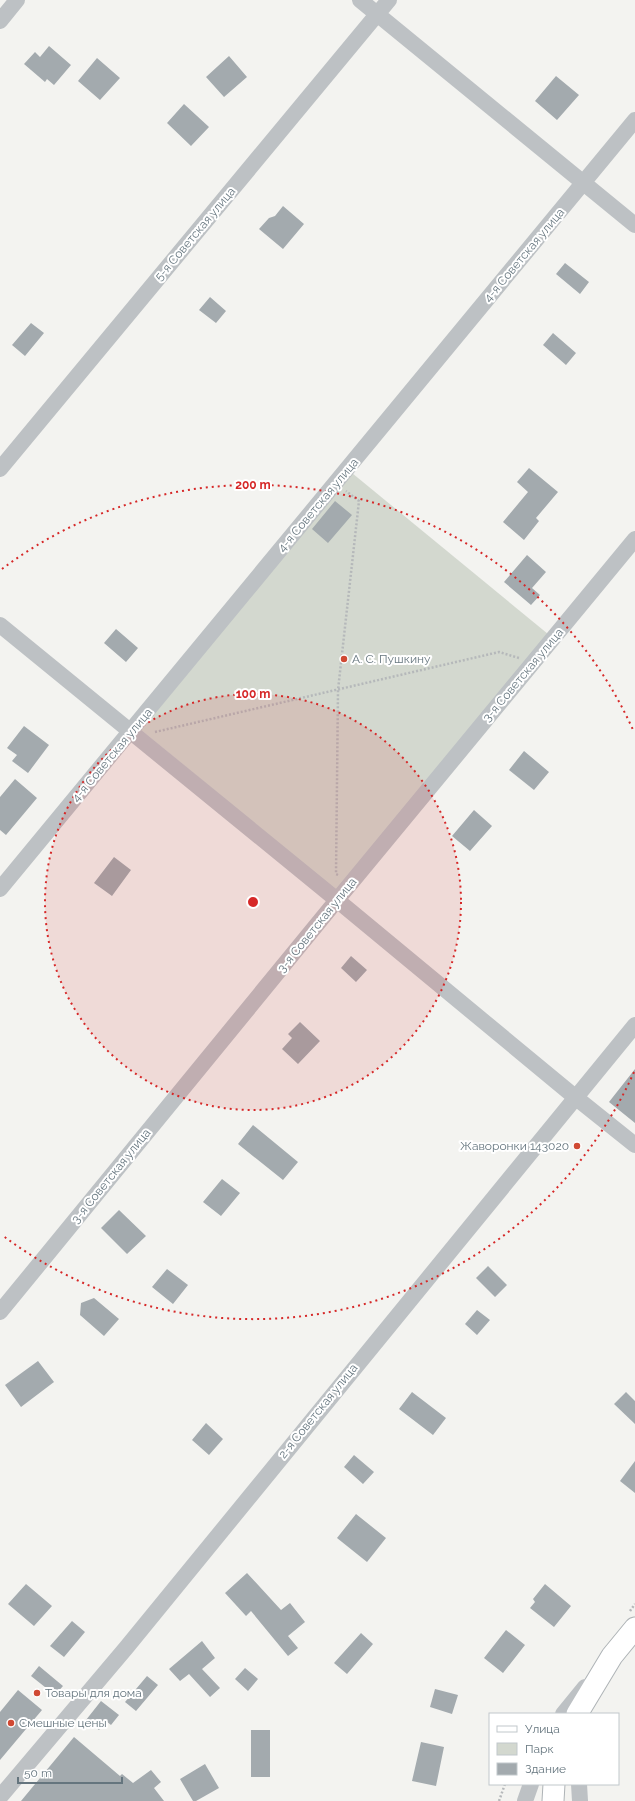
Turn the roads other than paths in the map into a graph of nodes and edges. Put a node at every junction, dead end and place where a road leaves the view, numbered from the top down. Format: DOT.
graph roads {
  1 [pos="17,0"];
  2 [pos="360,0"];
  3 [pos="389,0"];
  4 [pos="377,14"];
  5 [pos="0,21"];
  6 [pos="635,120"];
  7 [pos="583,183"];
  8 [pos="635,225"];
  9 [pos="0,469"];
  10 [pos="635,539"];
  11 [pos="0,626"];
  12 [pos="135,726"];
  13 [pos="0,889"];
  14 [pos="337,900"];
  15 [pos="635,1025"];
  16 [pos="575,1097"];
  17 [pos="635,1145"];
  18 [pos="0,1312"];
  19 [pos="635,1628"];
  20 [pos="612,1656"];
  21 [pos="564,1713"];
  22 [pos="578,1713"];
  23 [pos="588,1713"];
  24 [pos="531,1785"];
  25 [pos="554,1785"];
  26 [pos="579,1785"];
  27 [pos="0,1797"];
  28 [pos="525,1801"];
  29 [pos="553,1801"];
  30 [pos="580,1801"];
  1 -- 5 [label="street"];
  2 -- 4 [label="street"];
  3 -- 4 [label="street, 5-я Советская улица"];
  4 -- 7 [label="street"];
  4 -- 9 [label="street, 5-я Советская улица"];
  6 -- 7 [label="street, 4-я Советская улица"];
  7 -- 8 [label="street"];
  7 -- 12 [label="street, 4-я Советская улица"];
  10 -- 14 [label="street, 3-я Советская улица"];
  11 -- 12 [label="street"];
  12 -- 13 [label="street, 4-я Советская улица"];
  12 -- 14 [label="street"];
  14 -- 16 [label="street"];
  14 -- 18 [label="street, 3-я Советская улица"];
  15 -- 16 [label="street, 2-я Советская улица"];
  16 -- 17 [label="street"];
  16 -- 27 [label="street, 2-я Советская улица"];
  19 -- 20 [label="main road"];
  20 -- 21 [label="street"];
  20 -- 22 [label="main road"];
  20 -- 23 [label="street"];
  24 -- 28 [label="street"];
  25 -- 29 [label="main road"];
  26 -- 30 [label="street"];
}
